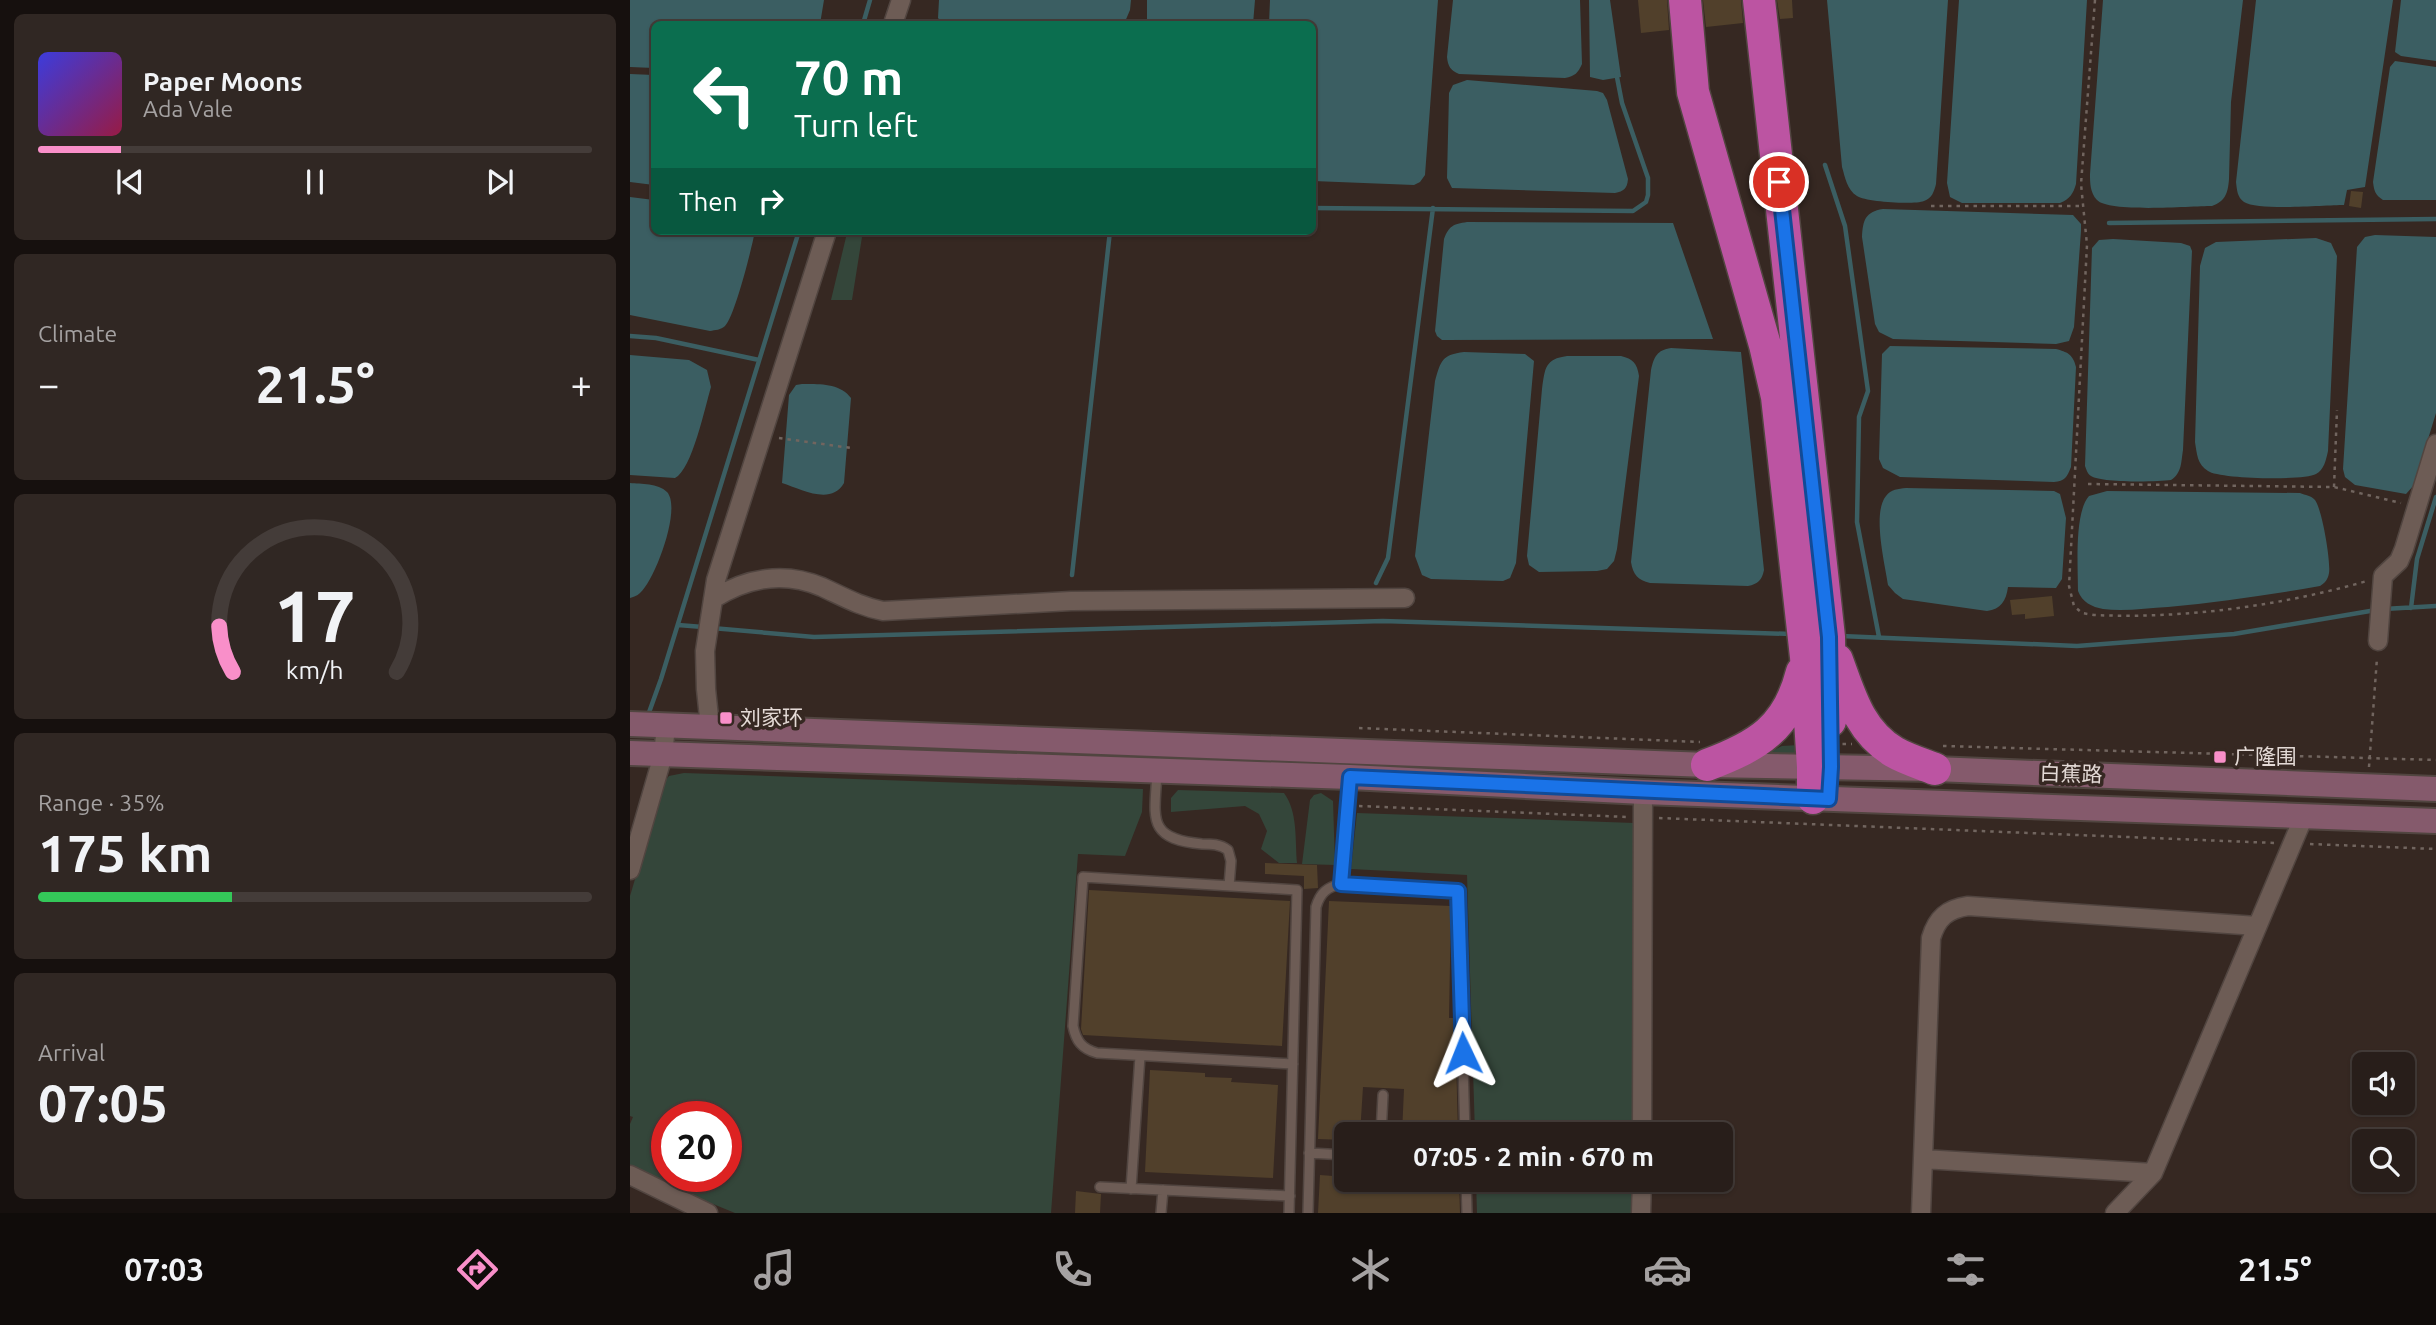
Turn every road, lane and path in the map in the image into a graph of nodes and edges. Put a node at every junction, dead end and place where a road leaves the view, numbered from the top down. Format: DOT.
graph roads {
  1 [pos="901,0"];
  2 [pos="1685,0"];
  3 [pos="1759,0"];
  4 [pos="2095,0"];
  5 [pos="894,21"];
  6 [pos="1931,206"];
  7 [pos="2083,206"];
  8 [pos="826,235"];
  9 [pos="2337,410"];
  10 [pos="779,438"];
  11 [pos="2436,443"];
  12 [pos="851,448"];
  13 [pos="2088,484"];
  14 [pos="2334,487"];
  15 [pos="2417,506"];
  16 [pos="2382,585"];
  17 [pos="1405,598"];
  18 [pos="713,599"];
  19 [pos="2378,641"];
  20 [pos="1817,647"];
  21 [pos="630,724"];
  22 [pos="666,726"];
  23 [pos="710,727"];
  24 [pos="1359,728"];
  25 [pos="630,753"];
  26 [pos="1703,753"];
  27 [pos="663,755"];
  28 [pos="1938,758"];
  29 [pos="2436,760"];
  30 [pos="1822,767"];
  31 [pos="1157,771"];
  32 [pos="1350,777"];
  33 [pos="2368,786"];
  34 [pos="2436,789"];
  35 [pos="1643,792"];
  36 [pos="1821,799"];
  37 [pos="1348,805"];
  38 [pos="2304,816"];
  39 [pos="1643,817"];
  40 [pos="2436,821"];
  41 [pos="2292,843"];
  42 [pos="2436,849"];
  43 [pos="630,870"];
  44 [pos="1341,884"];
  45 [pos="1229,886"];
  46 [pos="2257,926"];
  47 [pos="1140,1056"];
  48 [pos="1293,1064"];
  49 [pos="1384,1095"];
  50 [pos="1382,1122"];
  51 [pos="1465,1122"];
  52 [pos="1642,1122"];
  53 [pos="1309,1153"];
  54 [pos="1334,1154"];
  55 [pos="1923,1159"];
  56 [pos="2152,1173"];
  57 [pos="630,1175"];
  58 [pos="1100,1187"];
  59 [pos="1131,1189"];
  60 [pos="1163,1191"];
  61 [pos="1466,1192"];
  62 [pos="1642,1192"];
  63 [pos="1290,1196"];
  64 [pos="708,1213"];
  65 [pos="1161,1213"];
  66 [pos="1289,1213"];
  67 [pos="1308,1213"];
  68 [pos="1467,1213"];
  69 [pos="1642,1213"];
  70 [pos="1921,1213"];
  71 [pos="2115,1213"];
  1 -- 5 [label="street"];
  2 -- 20 [label="highway"];
  3 -- 20 [label="highway"];
  4 -- 7 [label="path"];
  6 -- 7 [label="path"];
  7 -- 16 [label="path"];
  8 -- 18 [label="street"];
  9 -- 14 [label="path"];
  10 -- 12 [label="path"];
  11 -- 15 [label="street"];
  13 -- 14 [label="path"];
  14 -- 15 [label="path"];
  15 -- 16 [label="street"];
  16 -- 19 [label="street"];
  17 -- 18 [label="street"];
  18 -- 23 [label="street"];
  19 -- 33 [label="path"];
  20 -- 26 [label="highway"];
  20 -- 28 [label="highway"];
  20 -- 30 [label="highway"];
  21 -- 22 [label="main road, 白蕉路"];
  22 -- 23 [label="main road, 白蕉路"];
  22 -- 27 [label="street"];
  23 -- 26 [label="main road, 白蕉路"];
  24 -- 26 [label="path"];
  25 -- 27 [label="main road"];
  26 -- 30 [label="main road, 白蕉路"];
  27 -- 31 [label="main road"];
  27 -- 43 [label="street"];
  28 -- 29 [label="path"];
  28 -- 30 [label="main road, 白蕉路"];
  28 -- 33 [label="main road, 白蕉路"];
  30 -- 36 [label="highway"];
  31 -- 32 [label="main road"];
  31 -- 45 [label="lane"];
  32 -- 35 [label="main road"];
  32 -- 37 [label="lane"];
  33 -- 34 [label="main road, 白蕉路"];
  35 -- 36 [label="main road"];
  35 -- 39 [label="street"];
  36 -- 38 [label="main road"];
  37 -- 39 [label="path"];
  37 -- 44 [label="lane"];
  38 -- 40 [label="main road"];
  38 -- 41 [label="street"];
  39 -- 41 [label="path"];
  39 -- 52 [label="street"];
  41 -- 42 [label="path"];
  41 -- 46 [label="street"];
  44 -- 51 [label="lane"];
  44 -- 53 [label="lane"];
  45 -- 47 [label="lane"];
  45 -- 48 [label="lane"];
  46 -- 55 [label="street"];
  46 -- 56 [label="street"];
  47 -- 48 [label="lane"];
  47 -- 59 [label="lane"];
  48 -- 63 [label="lane"];
  49 -- 50 [label="lane"];
  53 -- 54 [label="lane"];
  53 -- 67 [label="lane"];
  55 -- 56 [label="street"];
  55 -- 70 [label="street"];
  56 -- 71 [label="street"];
  57 -- 64 [label="street"];
  58 -- 59 [label="lane"];
  59 -- 60 [label="lane"];
  60 -- 63 [label="lane"];
  60 -- 65 [label="lane"];
  61 -- 68 [label="lane"];
  62 -- 69 [label="street"];
  63 -- 66 [label="lane"];
}
